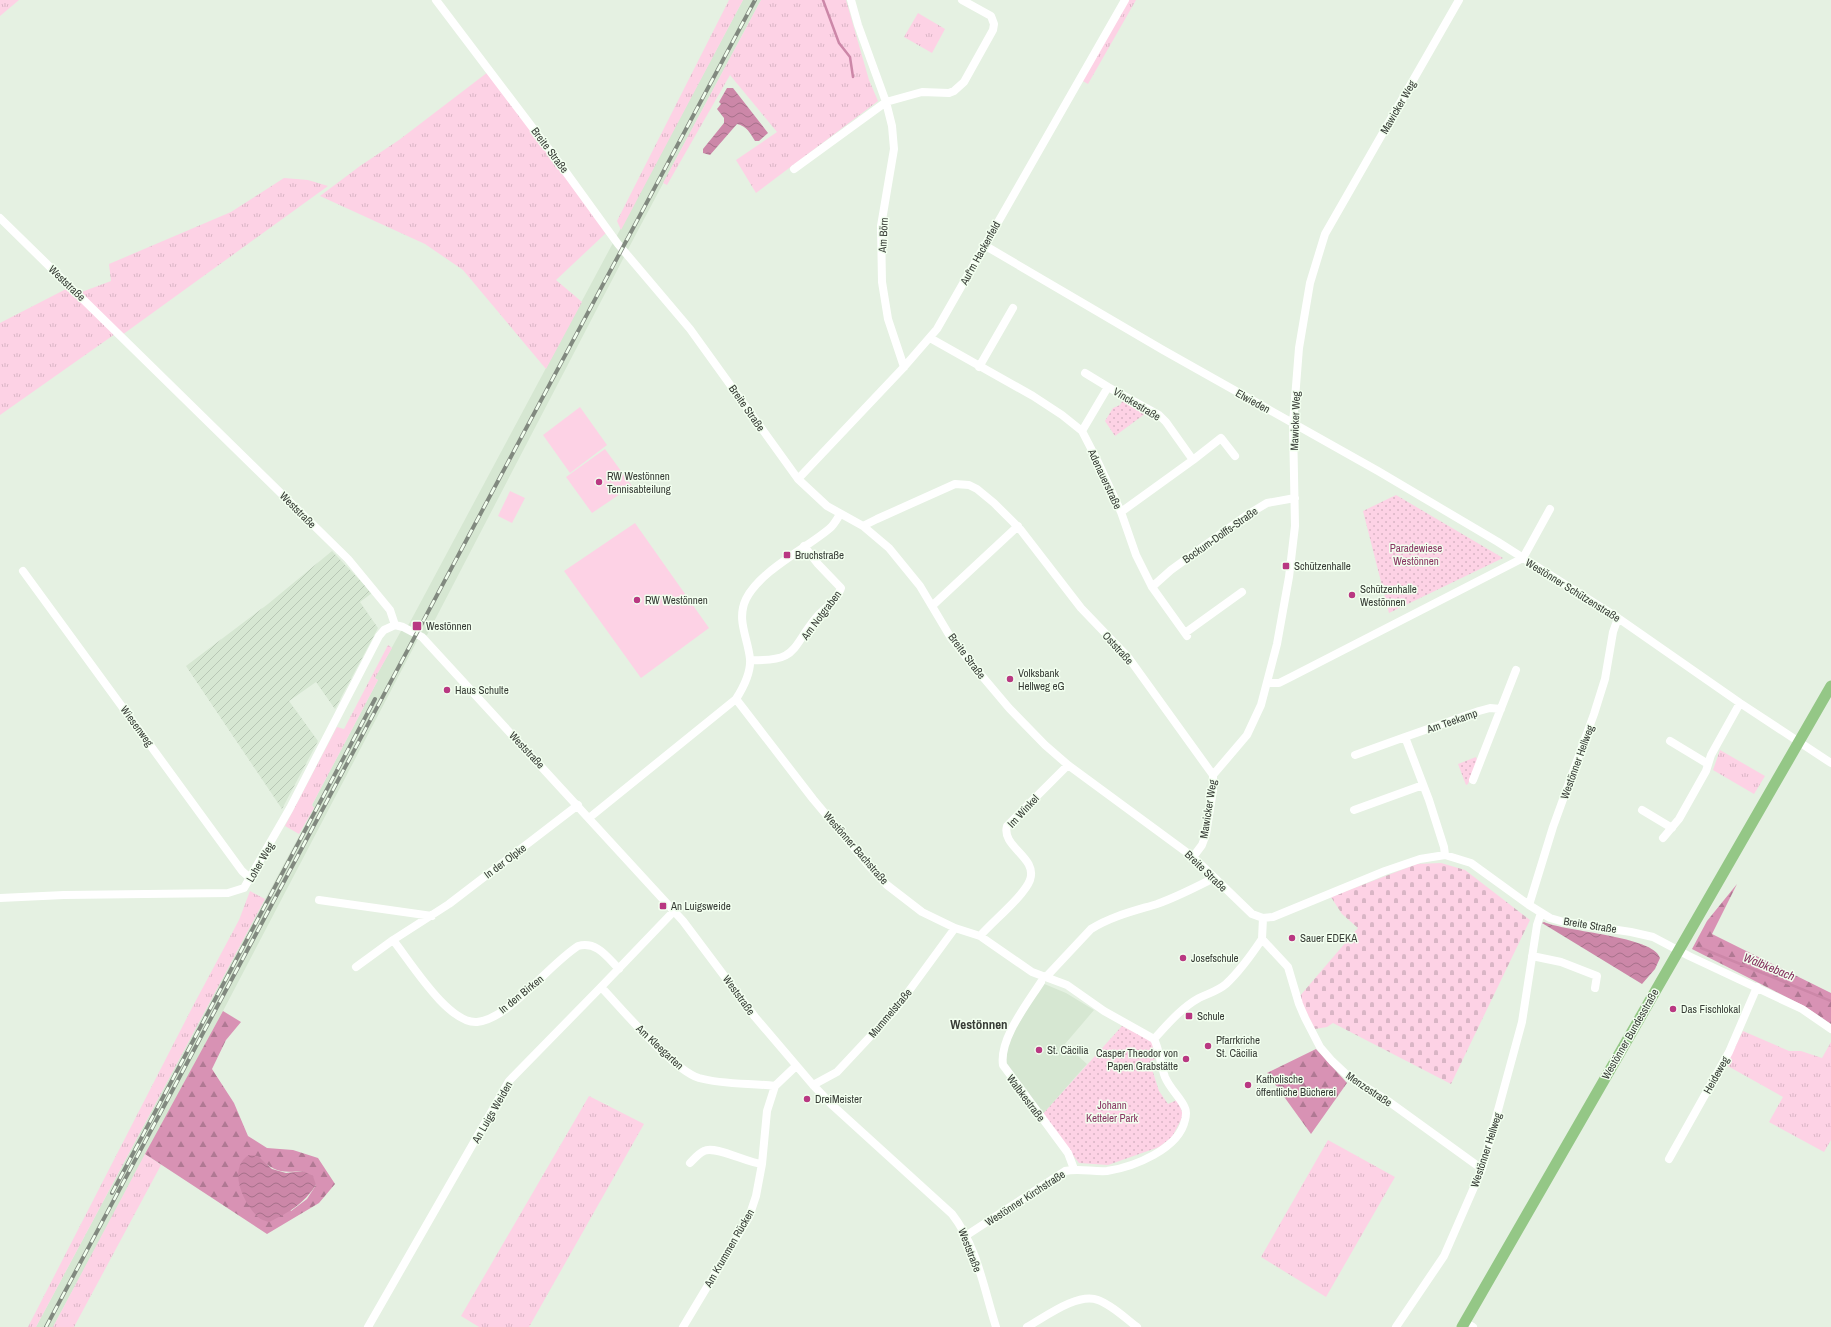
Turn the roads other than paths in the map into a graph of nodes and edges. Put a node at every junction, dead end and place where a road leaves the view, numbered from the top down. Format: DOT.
graph roads {
  1 [pos="436,0"];
  2 [pos="851,0"];
  3 [pos="962,0"];
  4 [pos="1125,0"];
  5 [pos="1460,0"];
  6 [pos="886,102"];
  7 [pos="794,169"];
  8 [pos="0,218"];
  9 [pos="984,245"];
  10 [pos="1013,308"];
  11 [pos="930,338"];
  12 [pos="904,367"];
  13 [pos="979,367"];
  14 [pos="1085,373"];
  15 [pos="1108,387"];
  16 [pos="1293,424"];
  17 [pos="1082,431"];
  18 [pos="1235,456"];
  19 [pos="1193,460"];
  20 [pos="798,479"];
  21 [pos="1295,498"];
  22 [pos="1550,509"];
  23 [pos="1121,512"];
  24 [pos="840,514"];
  25 [pos="863,526"];
  26 [pos="1018,526"];
  27 [pos="804,546"];
  28 [pos="1522,558"];
  29 [pos="23,571"];
  30 [pos="1152,587"];
  31 [pos="1242,592"];
  32 [pos="932,606"];
  33 [pos="1618,618"];
  34 [pos="395,625"];
  35 [pos="750,660"];
  36 [pos="1516,670"];
  37 [pos="1268,683"];
  38 [pos="1831,686"];
  39 [pos="736,699"];
  40 [pos="1740,703"];
  41 [pos="1501,709"];
  42 [pos="1404,737"];
  43 [pos="1670,741"];
  44 [pos="1799,742"];
  45 [pos="1355,755"];
  46 [pos="1831,763"];
  47 [pos="1708,764"];
  48 [pos="1068,765"];
  49 [pos="1213,775"];
  50 [pos="1473,780"];
  51 [pos="1423,785"];
  52 [pos="578,805"];
  53 [pos="1354,810"];
  54 [pos="1642,810"];
  55 [pos="589,818"];
  56 [pos="1672,828"];
  57 [pos="1663,838"];
  58 [pos="1445,855"];
  59 [pos="1194,858"];
  60 [pos="1214,878"];
  61 [pos="251,879"];
  62 [pos="0,898"];
  63 [pos="319,900"];
  64 [pos="1528,905"];
  65 [pos="674,911"];
  66 [pos="1541,913"];
  67 [pos="432,916"];
  68 [pos="1263,918"];
  69 [pos="955,928"];
  70 [pos="980,936"];
  71 [pos="1262,938"];
  72 [pos="393,940"];
  73 [pos="1678,950"];
  74 [pos="1532,956"];
  75 [pos="356,967"];
  76 [pos="619,969"];
  77 [pos="1043,980"];
  78 [pos="1757,987"];
  79 [pos="601,988"];
  80 [pos="1595,988"];
  81 [pos="1831,1029"];
  82 [pos="1154,1039"];
  83 [pos="796,1066"];
  84 [pos="813,1085"];
  85 [pos="775,1086"];
  86 [pos="1669,1160"];
  87 [pos="690,1163"];
  88 [pos="762,1164"];
  89 [pos="1074,1169"];
  90 [pos="1482,1169"];
  91 [pos="967,1235"];
  92 [pos="1466,1325"];
  93 [pos="368,1327"];
  94 [pos="684,1327"];
  95 [pos="996,1327"];
  96 [pos="1027,1327"];
  97 [pos="1137,1327"];
  98 [pos="1396,1327"];
  1 -- 20 [label="street, Breite Straße"];
  2 -- 6 [label="street, Am Börn"];
  3 -- 6 [label="street"];
  4 -- 9 [label="street, Auf'm Hackenfeld"];
  5 -- 16 [label="street, Mawicker Weg"];
  6 -- 7 [label="street"];
  6 -- 12 [label="street, Am Börn"];
  8 -- 34 [label="street, Weststraße"];
  9 -- 11 [label="street, Auf'm Hackenfeld"];
  9 -- 16 [label="street, Elwieden"];
  10 -- 13 [label="street"];
  11 -- 12 [label="street, Auf'm Hackenfeld"];
  11 -- 13 [label="street, Adenauerstraße"];
  12 -- 20 [label="street, Auf'm Hackenfeld"];
  13 -- 17 [label="street, Adenauerstraße"];
  14 -- 15 [label="street, Vinckestraße"];
  15 -- 17 [label="street, Vinckestraße"];
  15 -- 19 [label="street, Vinckestraße"];
  16 -- 21 [label="street, Mawicker Weg"];
  16 -- 28 [label="street, Elwieden"];
  17 -- 23 [label="street, Adenauerstraße"];
  18 -- 19 [label="street"];
  19 -- 23 [label="street"];
  20 -- 24 [label="street, Breite Straße"];
  21 -- 30 [label="street, Bockum-Dolffs-Straße"];
  21 -- 37 [label="street, Mawicker Weg"];
  22 -- 28 [label="street"];
  23 -- 30 [label="street, Adenauerstraße"];
  24 -- 25 [label="street, Breite Straße"];
  24 -- 27 [label="street"];
  25 -- 26 [label="street, Oststraße"];
  25 -- 32 [label="street, Breite Straße"];
  26 -- 32 [label="street"];
  26 -- 49 [label="street, Oststraße"];
  27 -- 35 [label="street"];
  27 -- 35 [label="street, Am Notgraben"];
  28 -- 33 [label="street, Westönner Schützenstraße"];
  28 -- 37 [label="street, Westönner Schützenstraße"];
  29 -- 61 [label="street, Wiesenweg"];
  30 -- 31 [label="street, Adenauerstraße"];
  32 -- 48 [label="street, Breite Straße"];
  33 -- 40 [label="street, Westönner Schützenstraße"];
  33 -- 64 [label="street, Westönner Hellweg"];
  34 -- 52 [label="street, Weststraße"];
  34 -- 61 [label="street, Loher Weg"];
  35 -- 39 [label="street"];
  36 -- 41 [label="street"];
  37 -- 49 [label="street, Mawicker Weg"];
  38 -- 44 [label="main road, Westönner Bundesstraße"];
  39 -- 55 [label="street"];
  39 -- 69 [label="street, Westönner Bachstraße"];
  40 -- 44 [label="street, Westönner Schützenstraße"];
  40 -- 47 [label="street"];
  41 -- 42 [label="street, Am Teekamp"];
  41 -- 50 [label="street"];
  42 -- 45 [label="street, Am Teekamp"];
  42 -- 51 [label="street"];
  43 -- 47 [label="street"];
  44 -- 46 [label="street, Westönner Schützenstraße"];
  44 -- 73 [label="main road, Westönner Bundesstraße"];
  47 -- 56 [label="street"];
  48 -- 59 [label="street, Breite Straße"];
  48 -- 70 [label="street, Im Winkel"];
  49 -- 59 [label="street, Mawicker Weg"];
  51 -- 53 [label="street"];
  51 -- 58 [label="street"];
  52 -- 55 [label="street, Weststraße"];
  52 -- 67 [label="street, In der Olpke"];
  54 -- 56 [label="street"];
  55 -- 65 [label="street, Weststraße"];
  56 -- 57 [label="street"];
  58 -- 64 [label="street, Breite Straße"];
  58 -- 68 [label="street, Breite Straße"];
  59 -- 60 [label="street, Breite Straße"];
  60 -- 68 [label="street, Breite Straße"];
  60 -- 77 [label="street, Walbkestraße"];
  61 -- 62 [label="street, Loher Weg"];
  63 -- 67 [label="street"];
  64 -- 66 [label="street, Breite Straße"];
  65 -- 76 [label="street, An Luigs Weiden"];
  65 -- 83 [label="street, Weststraße"];
  66 -- 73 [label="street, Breite Straße"];
  66 -- 74 [label="street, Westönner Hellweg"];
  67 -- 72 [label="street, In der Olpke"];
  68 -- 71 [label="street"];
  69 -- 70 [label="street, Westönner Bachstraße"];
  69 -- 84 [label="street, Mummelstraße"];
  70 -- 77 [label="street, Westönner Bachstraße"];
  71 -- 82 [label="street"];
  71 -- 90 [label="street, Menzestraße"];
  72 -- 75 [label="street, In der Olpke"];
  72 -- 76 [label="street, In den Birken"];
  73 -- 78 [label="street"];
  73 -- 92 [label="main road, Westönner Bundesstraße"];
  74 -- 80 [label="street"];
  74 -- 90 [label="street, Westönner Hellweg"];
  76 -- 79 [label="street, An Luigs Weiden"];
  77 -- 82 [label="street, Westönner Bachstraße"];
  77 -- 89 [label="street, Walbkestraße"];
  78 -- 81 [label="street"];
  78 -- 86 [label="street, Heideweg"];
  79 -- 85 [label="street, Am Kleegarten"];
  79 -- 93 [label="street, An Luigs Weiden"];
  82 -- 89 [label="street, Westönner Kirchstraße"];
  83 -- 84 [label="street, Weststraße"];
  83 -- 85 [label="street"];
  84 -- 91 [label="street, Weststraße"];
  85 -- 88 [label="street, Am Krummen Rücken"];
  87 -- 88 [label="street"];
  88 -- 94 [label="street, Am Krummen Rücken"];
  89 -- 91 [label="street, Westönner Kirchstraße"];
  90 -- 98 [label="street, Westönner Hellweg"];
  91 -- 95 [label="street, Weststraße"];
  96 -- 97 [label="street"];
}
